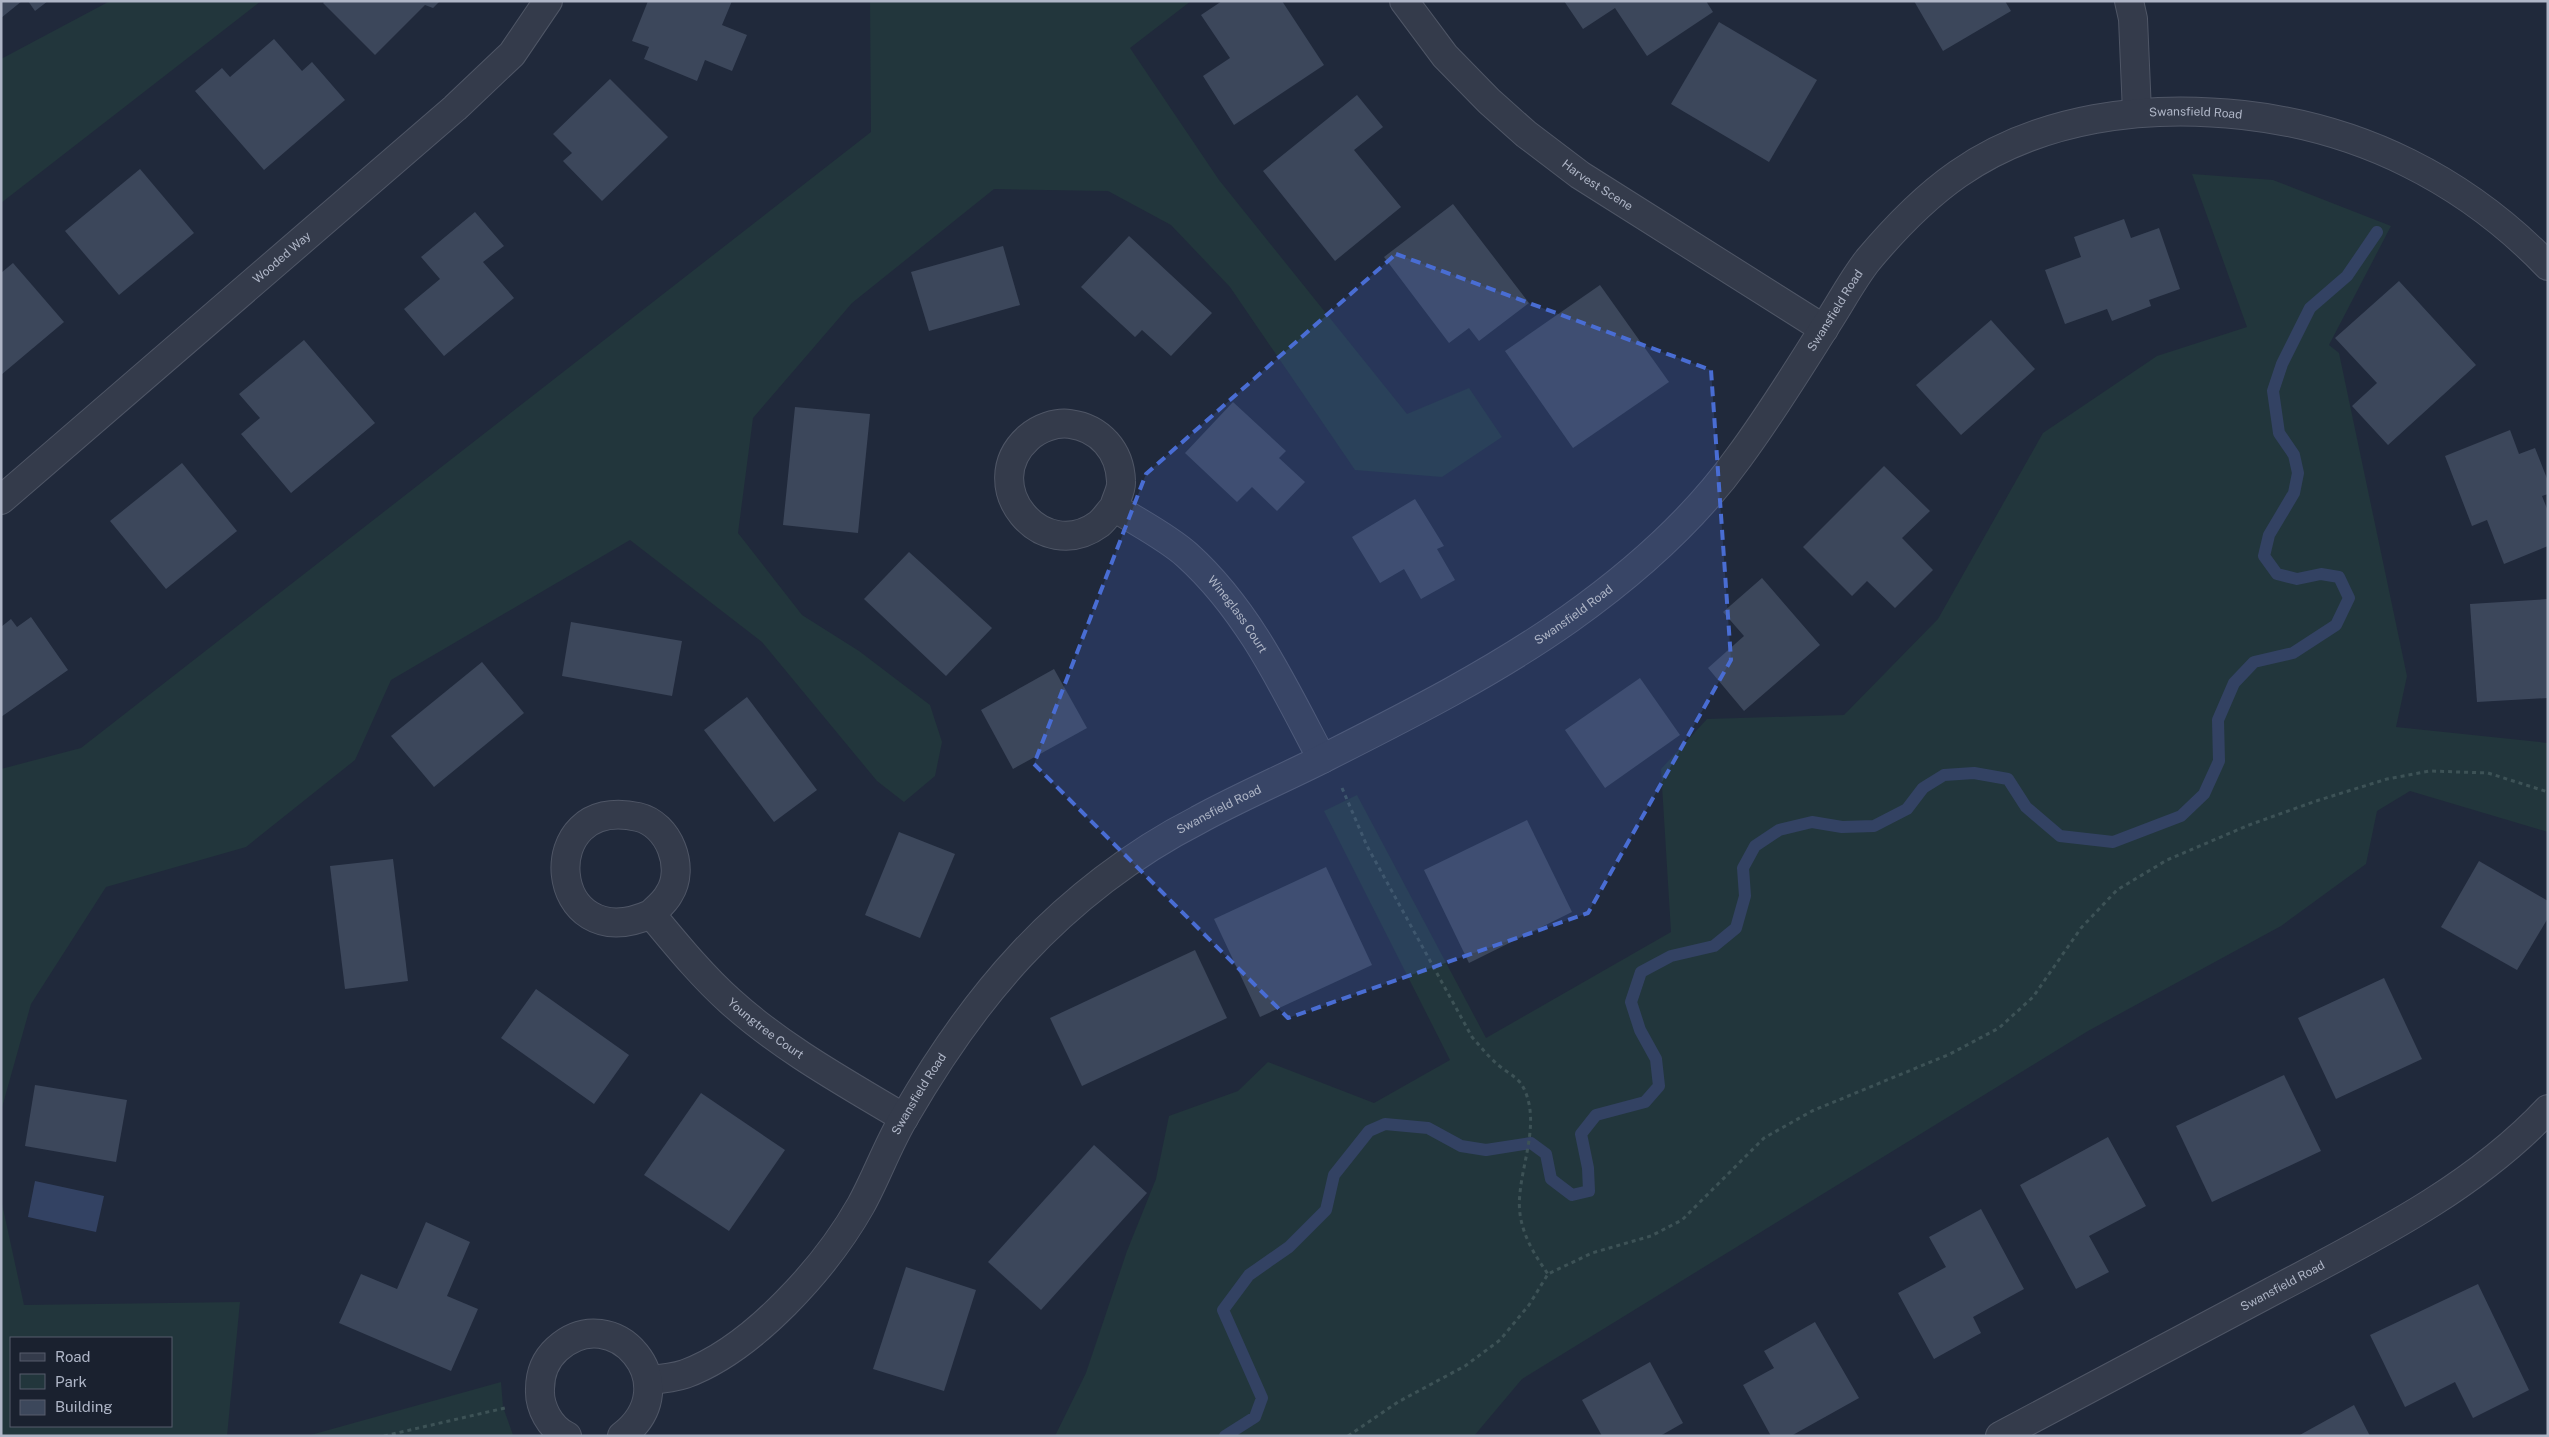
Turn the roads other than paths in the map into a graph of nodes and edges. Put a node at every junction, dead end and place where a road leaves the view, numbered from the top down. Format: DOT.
graph roads {
  1 [pos="548,1"];
  2 [pos="1404,1"];
  3 [pos="2129,1"];
  4 [pos="2137,112"];
  5 [pos="2548,266"];
  6 [pos="1824,329"];
  7 [pos="1,500"];
  8 [pos="1114,506"];
  9 [pos="1322,759"];
  10 [pos="651,914"];
  11 [pos="2548,1109"];
  12 [pos="904,1118"];
  13 [pos="648,1380"];
  14 [pos="567,1436"];
  15 [pos="622,1436"];
  16 [pos="2000,1436"];
  1 -- 7 [label="street, Wooded Way"];
  2 -- 6 [label="street, Harvest Scene"];
  3 -- 4 [label="street"];
  4 -- 5 [label="street, Swansfield Road"];
  4 -- 6 [label="street, Swansfield Road"];
  6 -- 9 [label="street, Swansfield Road"];
  8 -- 8 [label="street"];
  8 -- 9 [label="street, Wineglass Court"];
  9 -- 12 [label="street, Swansfield Road"];
  10 -- 10 [label="street"];
  10 -- 12 [label="street, Youngtree Court"];
  11 -- 16 [label="street, Swansfield Road"];
  12 -- 13 [label="street, Swansfield Road"];
  13 -- 14 [label="street"];
  13 -- 15 [label="street"];
}
